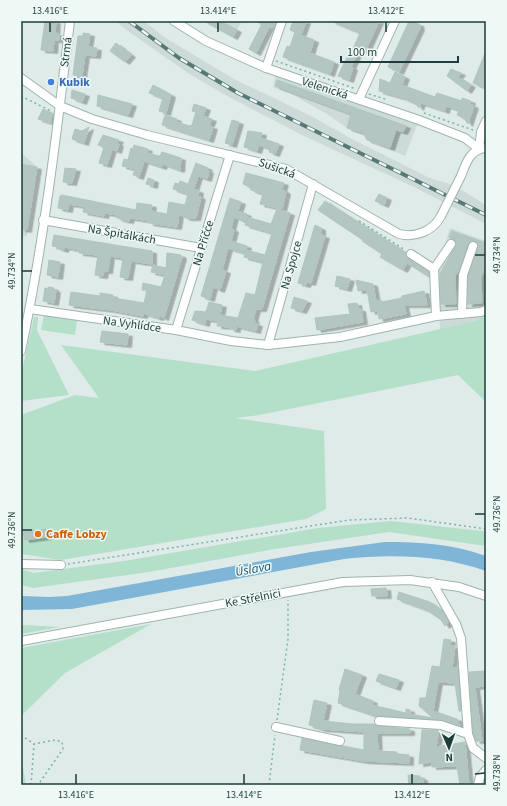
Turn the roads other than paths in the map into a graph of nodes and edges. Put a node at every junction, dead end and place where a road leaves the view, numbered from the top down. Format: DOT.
graph roads {
  1 [pos="70,21"];
  2 [pos="174,21"];
  3 [pos="282,21"];
  4 [pos="395,21"];
  5 [pos="266,68"];
  6 [pos="21,78"];
  7 [pos="361,96"];
  8 [pos="59,110"];
  9 [pos="486,121"];
  10 [pos="482,148"];
  11 [pos="230,155"];
  12 [pos="313,184"];
  13 [pos="43,220"];
  14 [pos="451,244"];
  15 [pos="473,246"];
  16 [pos="201,248"];
  17 [pos="411,254"];
  18 [pos="434,269"];
  19 [pos="30,309"];
  20 [pos="486,310"];
  21 [pos="462,314"];
  22 [pos="436,316"];
  23 [pos="176,330"];
  24 [pos="268,345"];
  25 [pos="21,351"];
  26 [pos="21,564"];
  27 [pos="61,565"];
  28 [pos="432,582"];
  29 [pos="486,596"];
  30 [pos="21,641"];
  31 [pos="379,721"];
  32 [pos="276,727"];
  33 [pos="468,734"];
  34 [pos="340,741"];
  35 [pos="486,758"];
  36 [pos="486,770"];
  37 [pos="478,785"];
  1 -- 8 [label="street, Strmá"];
  2 -- 5 [label="street, Velenická"];
  3 -- 5 [label="street"];
  4 -- 7 [label="street"];
  5 -- 7 [label="street, Velenická"];
  6 -- 8 [label="street, Sušická"];
  7 -- 10 [label="street, Velenická"];
  8 -- 11 [label="street, Sušická"];
  8 -- 13 [label="street"];
  9 -- 10 [label="street"];
  10 -- 12 [label="street, Sušická, bridge"];
  11 -- 12 [label="street, Sušická"];
  11 -- 16 [label="street, Na Příčce"];
  12 -- 24 [label="street, Na Spojce"];
  13 -- 16 [label="street, Na Špitálkách"];
  13 -- 19 [label="street"];
  14 -- 18 [label="street"];
  15 -- 21 [label="street"];
  16 -- 23 [label="street, Na Příčce"];
  17 -- 18 [label="street"];
  18 -- 22 [label="street"];
  19 -- 23 [label="street, Na Vyhlídce"];
  19 -- 25 [label="street"];
  20 -- 21 [label="street, Na Vyhlídce"];
  21 -- 22 [label="street, Na Vyhlídce"];
  22 -- 24 [label="street, Na Vyhlídce"];
  23 -- 24 [label="street, Na Vyhlídce"];
  26 -- 27 [label="street"];
  28 -- 29 [label="street, Ke Střelnici"];
  28 -- 30 [label="street, Ke Střelnici"];
  28 -- 33 [label="street"];
  31 -- 33 [label="street"];
  32 -- 34 [label="street"];
  33 -- 35 [label="street"];
  36 -- 37 [label="street"];
}
